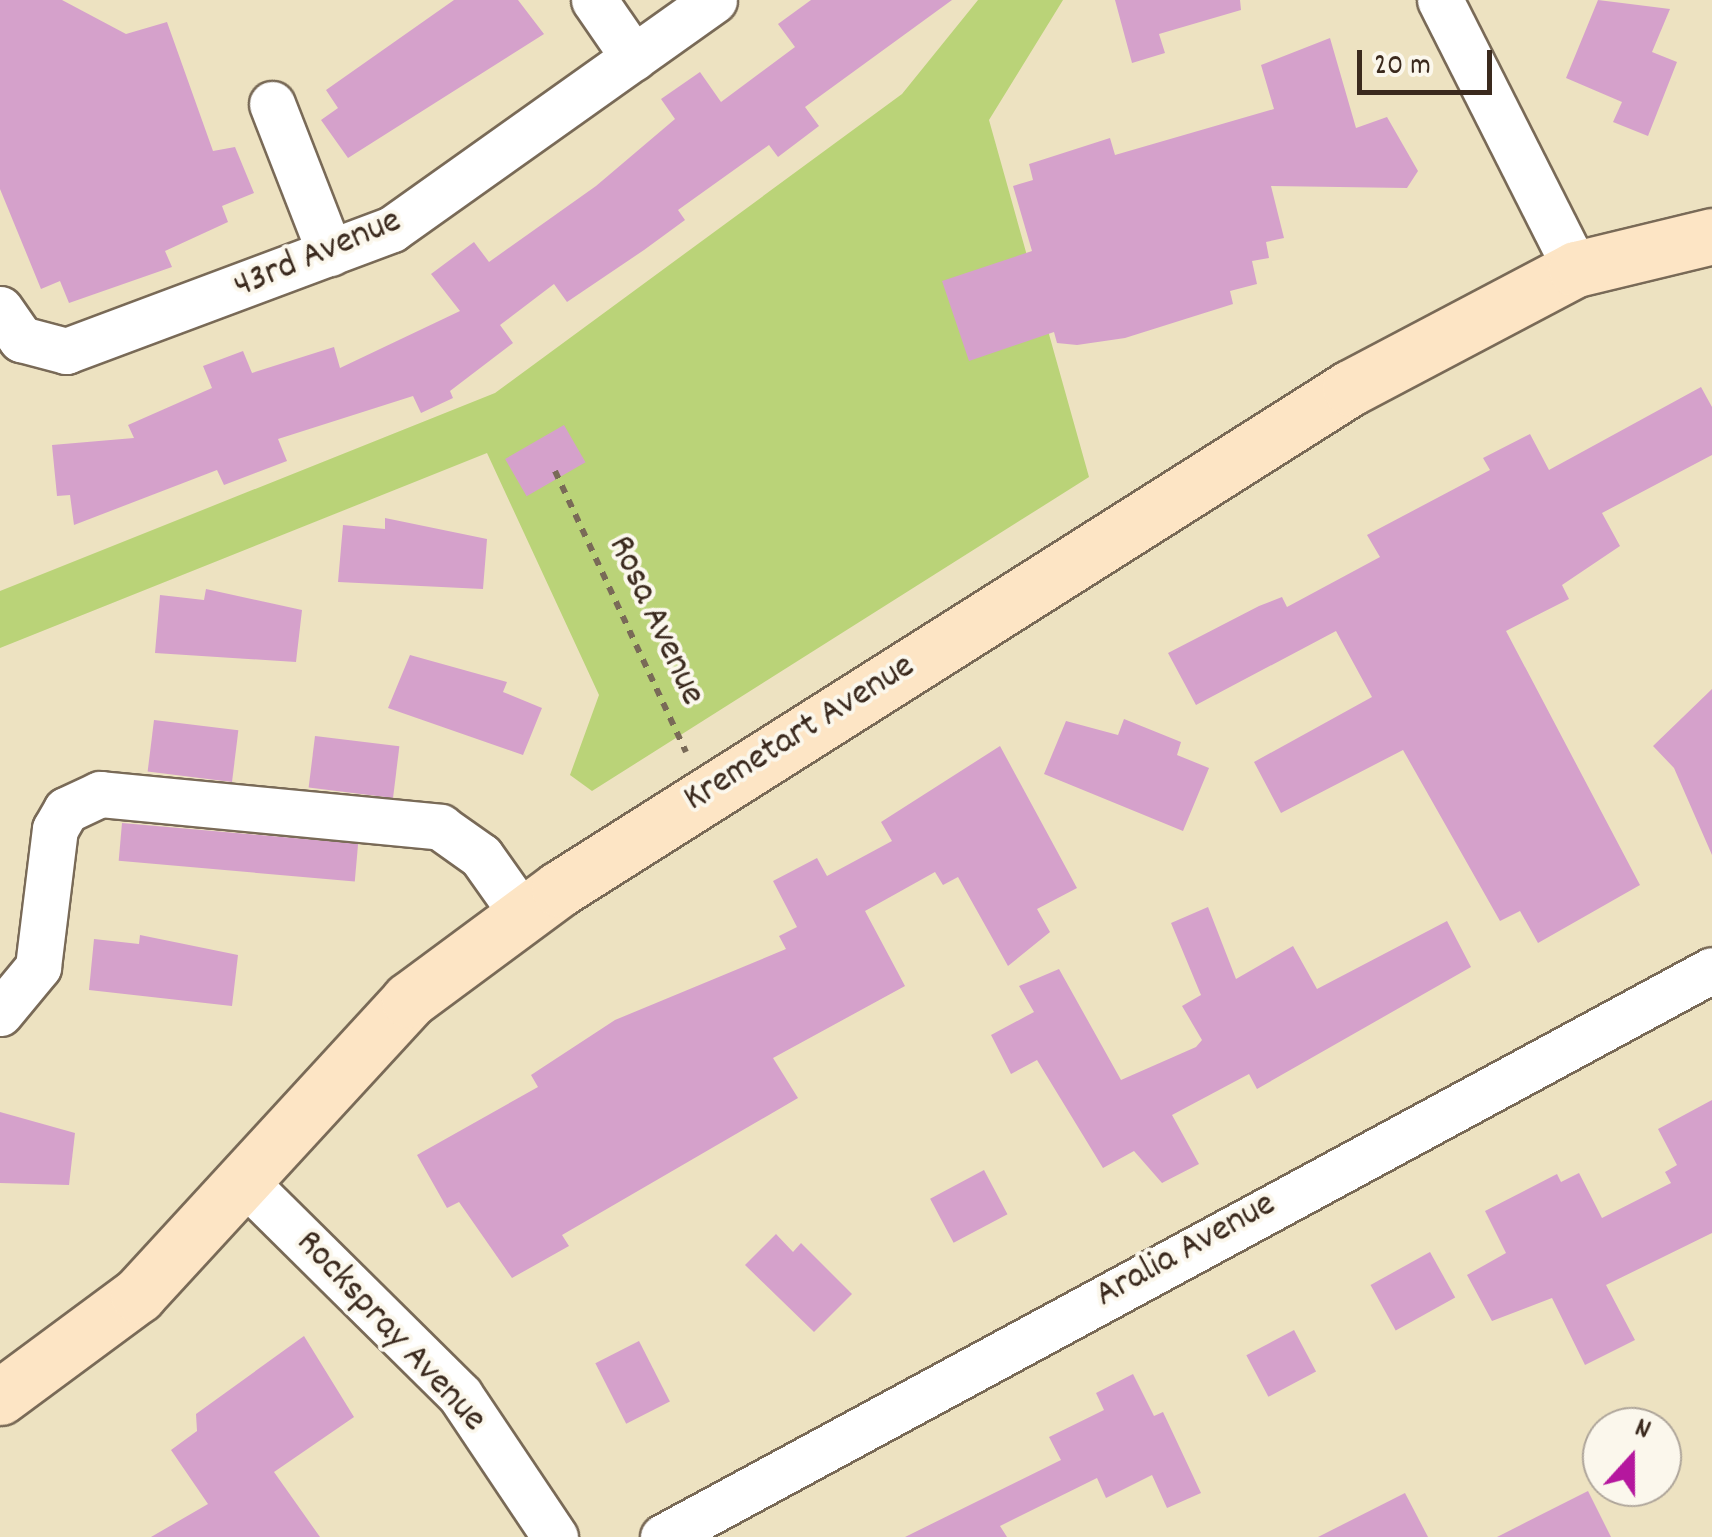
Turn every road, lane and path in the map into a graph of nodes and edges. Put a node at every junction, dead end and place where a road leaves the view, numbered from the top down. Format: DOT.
graph roads {
  1 [pos="594,0"];
  2 [pos="714,0"];
  3 [pos="1440,0"];
  4 [pos="634,58"];
  5 [pos="272,104"];
  6 [pos="1712,236"];
  7 [pos="330,253"];
  8 [pos="1576,269"];
  9 [pos="0,310"];
  10 [pos="554,471"];
  11 [pos="706,794"];
  12 [pos="522,914"];
  13 [pos="1712,970"];
  14 [pos="0,1013"];
  15 [pos="248,1185"];
  16 [pos="0,1397"];
  17 [pos="555,1537"];
  18 [pos="663,1537"];
  1 -- 4 [label="street"];
  2 -- 4 [label="street, 43rd Avenue"];
  3 -- 8 [label="street"];
  4 -- 7 [label="street, 43rd Avenue"];
  5 -- 7 [label="street"];
  6 -- 8 [label="street, Kremetart Avenue"];
  7 -- 9 [label="street, 43rd Avenue"];
  8 -- 11 [label="street, Kremetart Avenue"];
  10 -- 11 [label="path, Rosa Avenue"];
  11 -- 12 [label="street, Kremetart Avenue"];
  12 -- 14 [label="street"];
  12 -- 15 [label="street, Kremetart Avenue"];
  13 -- 18 [label="street, Aralia Avenue"];
  15 -- 16 [label="street, Kremetart Avenue"];
  15 -- 17 [label="street, Rockspray Avenue"];
}
